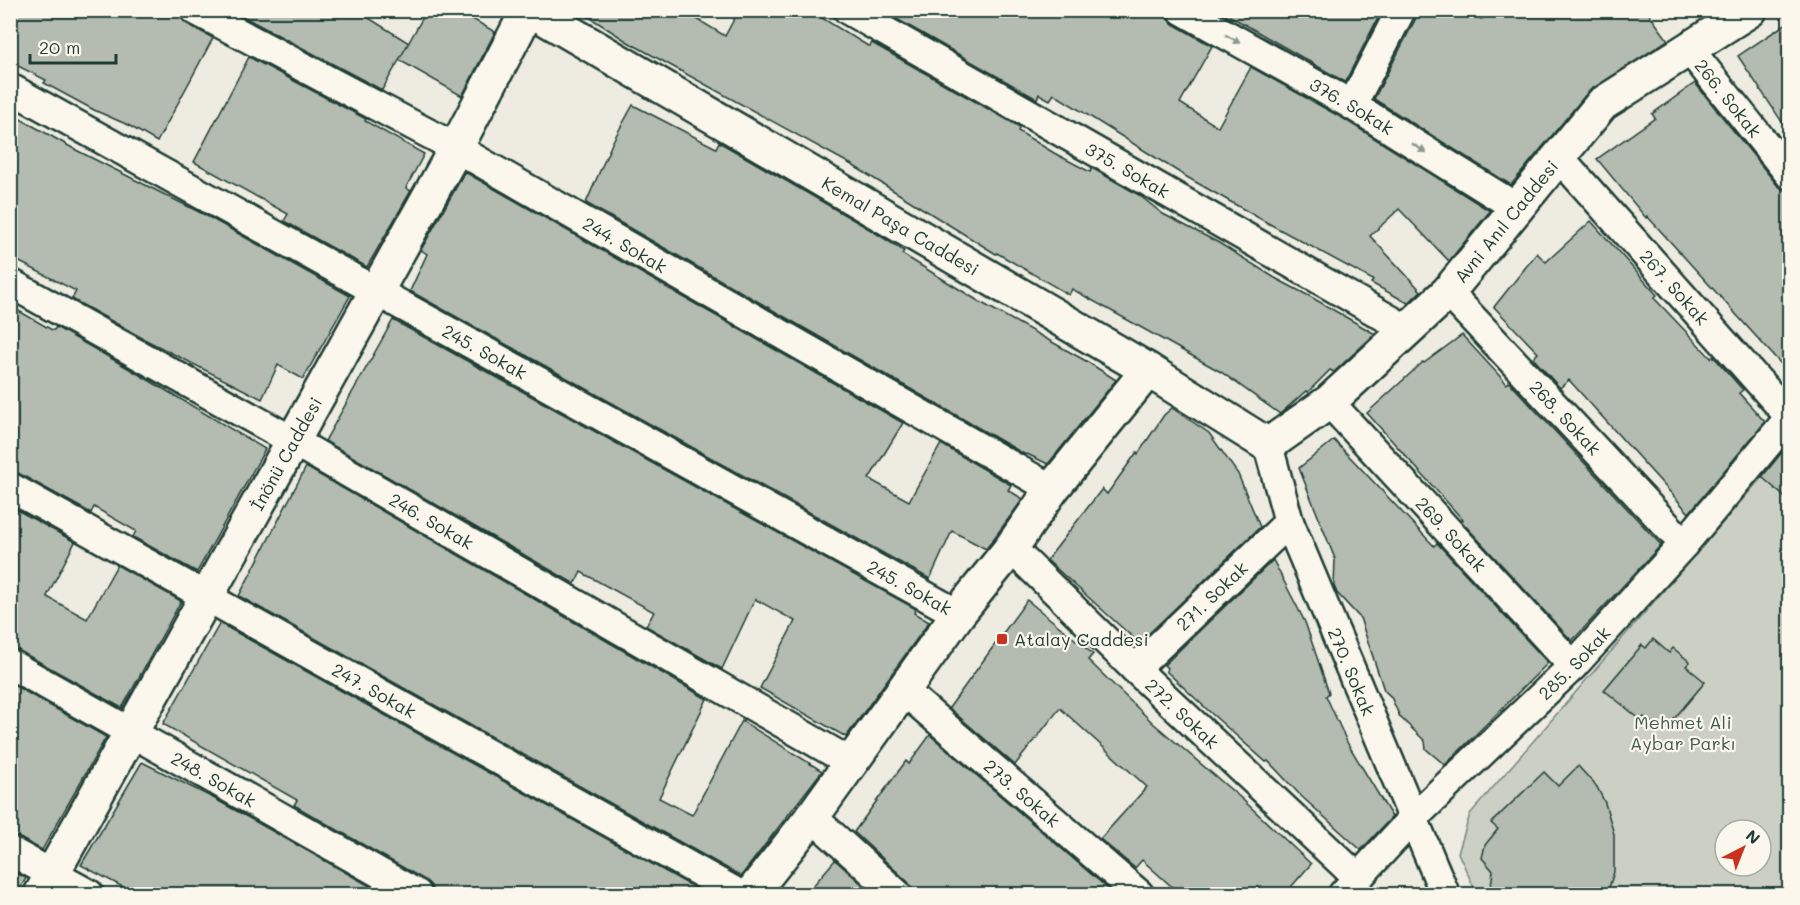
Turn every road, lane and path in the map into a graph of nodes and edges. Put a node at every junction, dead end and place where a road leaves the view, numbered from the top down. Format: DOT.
graph roads {
  1 [pos="195,10"];
  2 [pos="530,10"];
  3 [pos="848,10"];
  4 [pos="1182,10"];
  5 [pos="1401,10"];
  6 [pos="1750,10"];
  7 [pos="1689,49"];
  8 [pos="10,88"];
  9 [pos="1352,105"];
  10 [pos="456,148"];
  11 [pos="1559,157"];
  12 [pos="1790,175"];
  13 [pos="1517,208"];
  14 [pos="10,283"];
  15 [pos="377,291"];
  16 [pos="1448,292"];
  17 [pos="1408,330"];
  18 [pos="1148,370"];
  19 [pos="1329,402"];
  20 [pos="1790,417"];
  21 [pos="293,441"];
  22 [pos="1268,445"];
  23 [pos="10,487"];
  24 [pos="1052,489"];
  25 [pos="1289,522"];
  26 [pos="1684,544"];
  27 [pos="1011,548"];
  28 [pos="207,596"];
  29 [pos="958,614"];
  30 [pos="10,664"];
  31 [pos="1573,666"];
  32 [pos="1136,669"];
  33 [pos="904,691"];
  34 [pos="133,733"];
  35 [pos="850,762"];
  36 [pos="812,817"];
  37 [pos="1413,818"];
  38 [pos="10,851"];
  39 [pos="47,884"];
  40 [pos="1350,886"];
  41 [pos="89,894"];
  42 [pos="417,894"];
  43 [pos="739,894"];
  44 [pos="751,894"];
  45 [pos="897,894"];
  46 [pos="1139,894"];
  47 [pos="1445,894"];
  1 -- 10 [label="street, 244. Sokak"];
  2 -- 10 [label="street, İnönü Caddesi"];
  2 -- 18 [label="street, Kemal Paşa Caddesi"];
  3 -- 17 [label="street, 375. Sokak"];
  4 -- 9 [label="street, 376. Sokak, one-way"];
  5 -- 9 [label="street"];
  6 -- 7 [label="street, Avni Anıl Caddesi"];
  7 -- 11 [label="street, Avni Anıl Caddesi"];
  7 -- 12 [label="street, 266. Sokak"];
  8 -- 15 [label="street, 245. Sokak"];
  9 -- 13 [label="street, 376. Sokak, one-way"];
  10 -- 15 [label="street, İnönü Caddesi"];
  10 -- 24 [label="street, 244. Sokak"];
  11 -- 13 [label="street, Avni Anıl Caddesi"];
  11 -- 20 [label="street, 267. Sokak"];
  13 -- 16 [label="street, Avni Anıl Caddesi"];
  14 -- 21 [label="street, 246. Sokak"];
  15 -- 21 [label="street, İnönü Caddesi"];
  15 -- 29 [label="street, 245. Sokak"];
  16 -- 17 [label="street, Avni Anıl Caddesi"];
  16 -- 26 [label="street, 268. Sokak"];
  17 -- 19 [label="street, Avni Anıl Caddesi"];
  18 -- 22 [label="street, Kemal Paşa Caddesi"];
  18 -- 24 [label="street"];
  19 -- 22 [label="street, Avni Anıl Caddesi"];
  19 -- 31 [label="street, 269. Sokak"];
  20 -- 26 [label="street, 285. Sokak"];
  21 -- 28 [label="street, İnönü Caddesi"];
  21 -- 35 [label="street, 246. Sokak"];
  22 -- 25 [label="street, 270. Sokak"];
  23 -- 28 [label="street, 247. Sokak"];
  24 -- 27 [label="street"];
  25 -- 32 [label="street, 271. Sokak"];
  25 -- 37 [label="street, 270. Sokak"];
  26 -- 31 [label="street, 285. Sokak"];
  27 -- 29 [label="street"];
  27 -- 32 [label="street, 272. Sokak"];
  28 -- 34 [label="street, İnönü Caddesi"];
  28 -- 43 [label="street, 247. Sokak"];
  29 -- 33 [label="street"];
  30 -- 34 [label="street, 248. Sokak"];
  31 -- 37 [label="street, 285. Sokak"];
  32 -- 40 [label="street, 272. Sokak"];
  33 -- 35 [label="street"];
  33 -- 46 [label="street, 273. Sokak"];
  34 -- 39 [label="street, İnönü Caddesi"];
  34 -- 42 [label="street, 248. Sokak"];
  35 -- 36 [label="street"];
  36 -- 44 [label="street"];
  36 -- 45 [label="street"];
  37 -- 40 [label="street, 285. Sokak"];
  37 -- 47 [label="street, 270. Sokak"];
  38 -- 39 [label="street"];
  39 -- 41 [label="street"];
}
